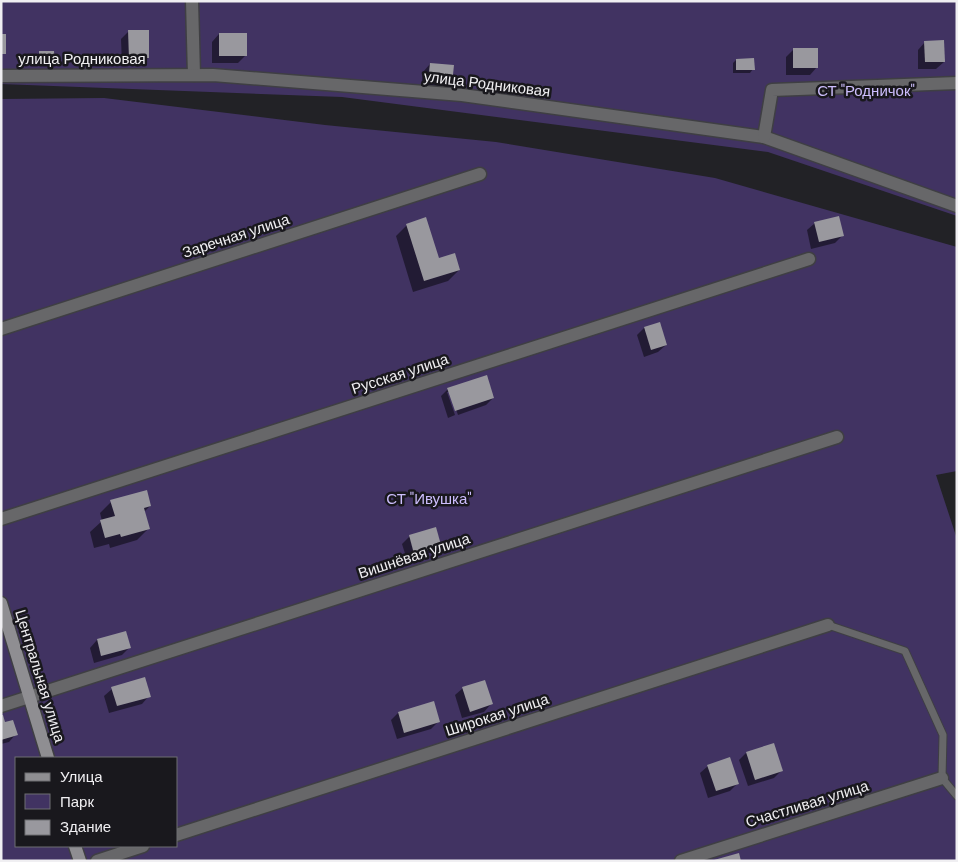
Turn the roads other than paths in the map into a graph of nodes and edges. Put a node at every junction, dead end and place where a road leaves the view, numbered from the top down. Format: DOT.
graph roads {
  1 [pos="192,1"];
  2 [pos="194,75"];
  3 [pos="1,76"];
  4 [pos="957,83"];
  5 [pos="764,138"];
  6 [pos="480,174"];
  7 [pos="957,206"];
  8 [pos="809,259"];
  9 [pos="1,329"];
  10 [pos="837,437"];
  11 [pos="1,519"];
  12 [pos="1,603"];
  13 [pos="828,625"];
  14 [pos="30,697"];
  15 [pos="1,706"];
  16 [pos="48,757"];
  17 [pos="942,778"];
  18 [pos="957,796"];
  19 [pos="178,834"];
  20 [pos="75,847"];
  21 [pos="140,847"];
  22 [pos="80,861"];
  23 [pos="97,861"];
  24 [pos="681,861"];
  1 -- 2 [label="street"];
  2 -- 3 [label="street, улица Родниковая"];
  2 -- 5 [label="street, улица Родниковая"];
  4 -- 5 [label="street"];
  5 -- 7 [label="street, улица Родниковая"];
  6 -- 9 [label="street, Заречная улица"];
  8 -- 11 [label="street, Русская улица"];
  10 -- 14 [label="street, Вишнёвая улица"];
  12 -- 14 [label="street, Центральная улица"];
  13 -- 17 [label="lane"];
  13 -- 19 [label="street, Широкая улица"];
  14 -- 15 [label="street, Вишнёвая улица"];
  14 -- 16 [label="street, Центральная улица"];
  17 -- 18 [label="lane"];
  17 -- 24 [label="street, Счастливая улица"];
  20 -- 22 [label="street"];
  21 -- 23 [label="street"];
}
